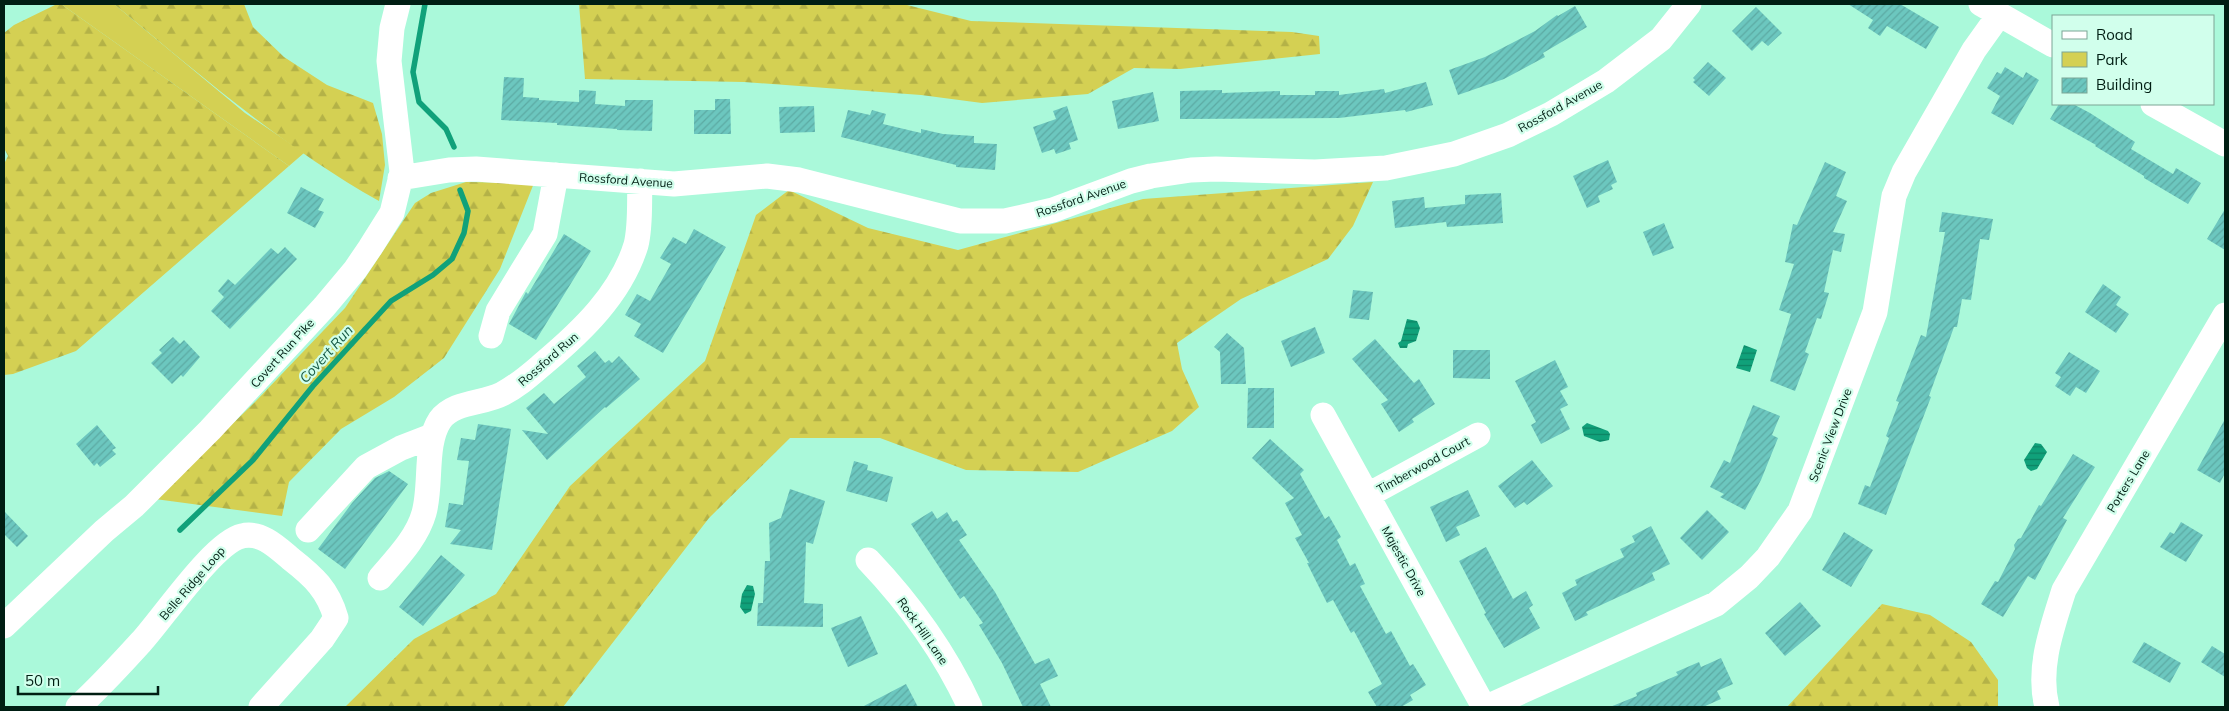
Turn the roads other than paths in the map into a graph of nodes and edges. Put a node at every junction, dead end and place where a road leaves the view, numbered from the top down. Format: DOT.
graph roads {
  1 [pos="398,4"];
  2 [pos="1689,4"];
  3 [pos="1990,9"];
  4 [pos="2052,44"];
  5 [pos="2156,105"];
  6 [pos="2225,144"];
  7 [pos="556,175"];
  8 [pos="400,178"];
  9 [pos="640,181"];
  10 [pos="2225,315"];
  11 [pos="492,336"];
  12 [pos="1323,415"];
  13 [pos="1478,435"];
  14 [pos="432,436"];
  15 [pos="1368,495"];
  16 [pos="308,530"];
  17 [pos="868,560"];
  18 [pos="380,578"];
  19 [pos="4,626"];
  20 [pos="78,707"];
  21 [pos="261,707"];
  22 [pos="970,707"];
  23 [pos="1485,707"];
  24 [pos="2047,707"];
  1 -- 8 [label="street, Covert Run Pike"];
  2 -- 9 [label="street, Rossford Avenue"];
  3 -- 4 [label="street"];
  3 -- 23 [label="street, Scenic View Drive"];
  5 -- 6 [label="street"];
  7 -- 8 [label="street, Rossford Avenue"];
  7 -- 9 [label="street, Rossford Avenue"];
  7 -- 11 [label="street"];
  8 -- 19 [label="street, Covert Run Pike"];
  9 -- 14 [label="street, Rossford Run"];
  10 -- 24 [label="street, Porters Lane"];
  12 -- 15 [label="street, Majestic Drive"];
  13 -- 15 [label="street, Timberwood Court"];
  14 -- 16 [label="street"];
  14 -- 18 [label="street, Rossford Run"];
  15 -- 23 [label="street, Majestic Drive"];
  17 -- 22 [label="street, Rock Hill Lane"];
  20 -- 21 [label="street, Belle Ridge Loop"];
}
